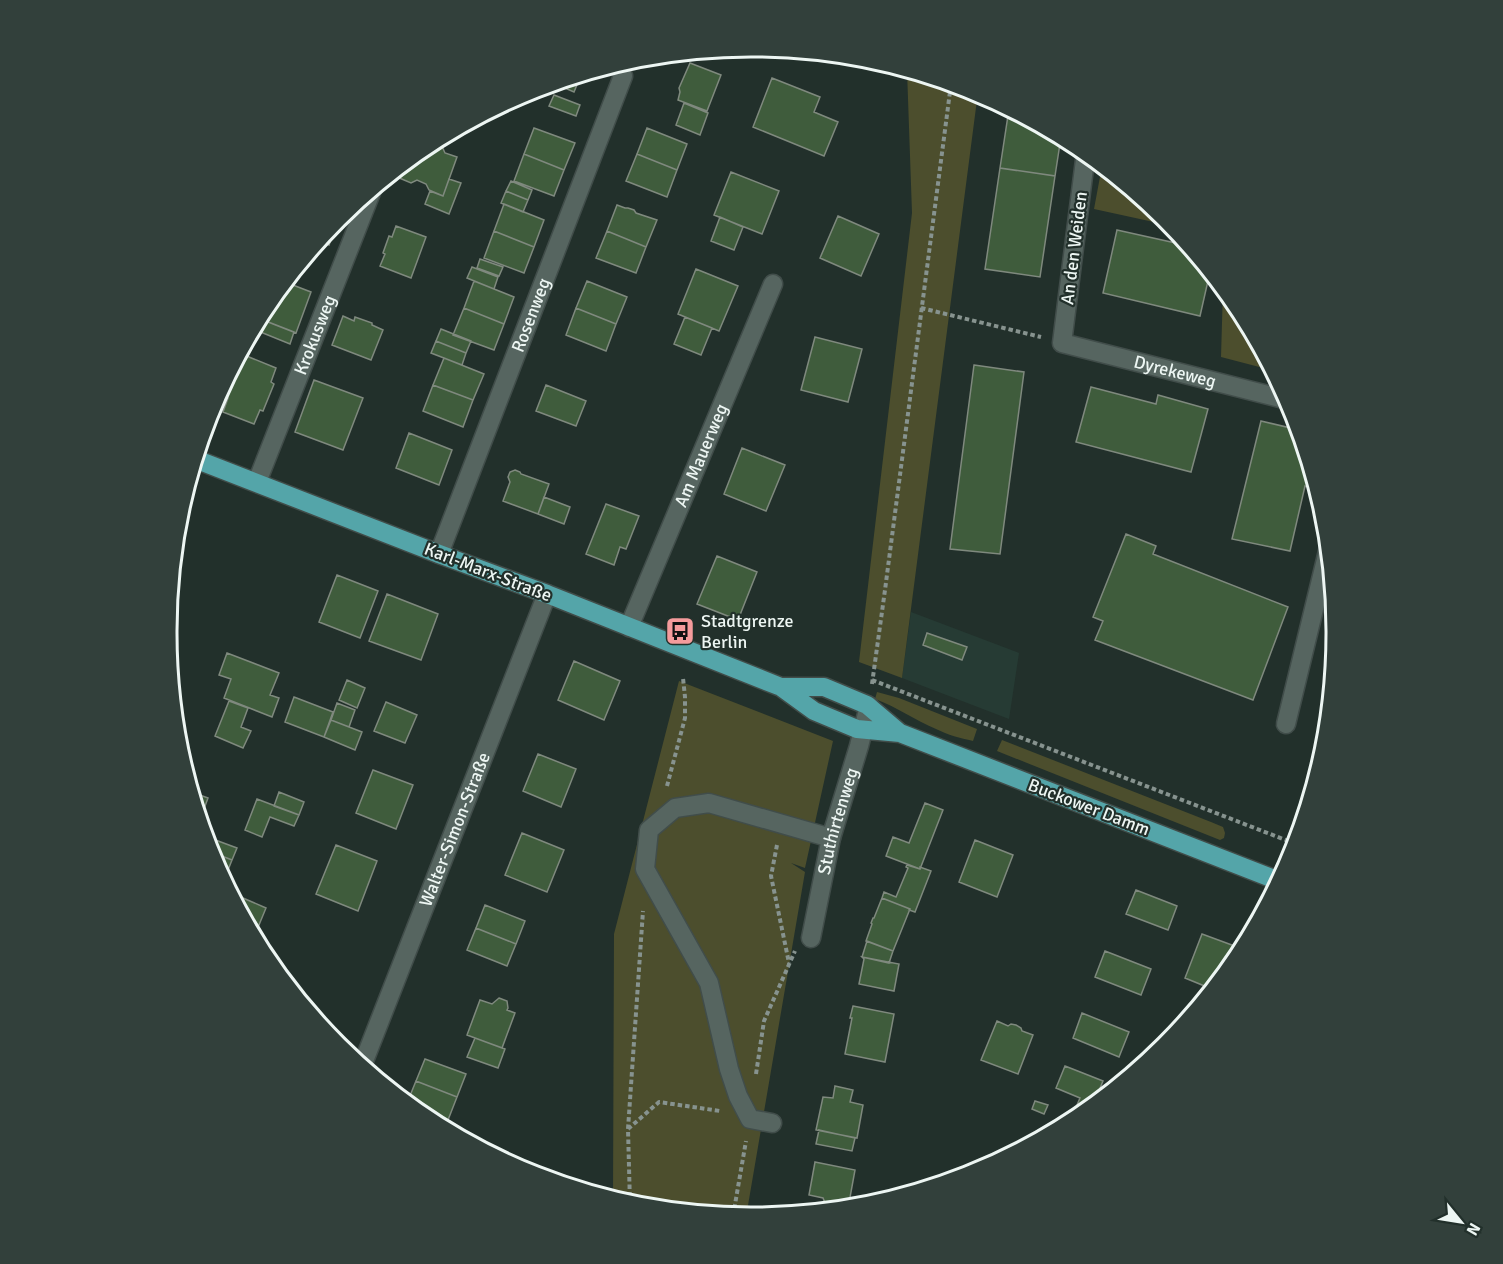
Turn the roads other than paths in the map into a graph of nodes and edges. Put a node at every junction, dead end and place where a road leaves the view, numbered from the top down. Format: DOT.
graph roads {
  1 [pos="623,76"];
  2 [pos="1085,164"];
  3 [pos="366,206"];
  4 [pos="772,284"];
  5 [pos="1062,343"];
  6 [pos="1276,397"];
  7 [pos="202,462"];
  8 [pos="257,482"];
  9 [pos="439,554"];
  10 [pos="1323,571"];
  11 [pos="547,594"];
  12 [pos="629,627"];
  13 [pos="781,687"];
  14 [pos="846,696"];
  15 [pos="868,706"];
  16 [pos="836,720"];
  17 [pos="1286,724"];
  18 [pos="862,729"];
  19 [pos="900,734"];
  20 [pos="831,838"];
  21 [pos="1271,878"];
  22 [pos="812,938"];
  23 [pos="365,1058"];
  24 [pos="772,1123"];
  1 -- 9 [label="street, Rosenweg"];
  2 -- 5 [label="street, An den Weiden"];
  3 -- 8 [label="street, Krokusweg"];
  4 -- 12 [label="street, Am Mauerweg"];
  5 -- 6 [label="street, Dyrekeweg"];
  7 -- 8 [label="main road, Karl-Marx-Straße"];
  8 -- 9 [label="main road, Karl-Marx-Straße"];
  9 -- 11 [label="main road, Karl-Marx-Straße"];
  10 -- 17 [label="street"];
  11 -- 12 [label="main road, Karl-Marx-Straße"];
  11 -- 23 [label="street, Walter-Simon-Straße"];
  12 -- 13 [label="main road, Karl-Marx-Straße"];
  13 -- 14 [label="main road, Karl-Marx-Straße"];
  13 -- 16 [label="main road, Karl-Marx-Straße"];
  14 -- 15 [label="main road, Buckower Damm"];
  15 -- 18 [label="street, Stuthirtenweg"];
  15 -- 19 [label="main road, Buckower Damm"];
  16 -- 18 [label="main road, Buckower Damm"];
  18 -- 19 [label="main road, Buckower Damm"];
  18 -- 20 [label="street, Stuthirtenweg"];
  19 -- 21 [label="main road, Buckower Damm"];
  20 -- 22 [label="street, Stuthirtenweg"];
  20 -- 24 [label="street"];
}
